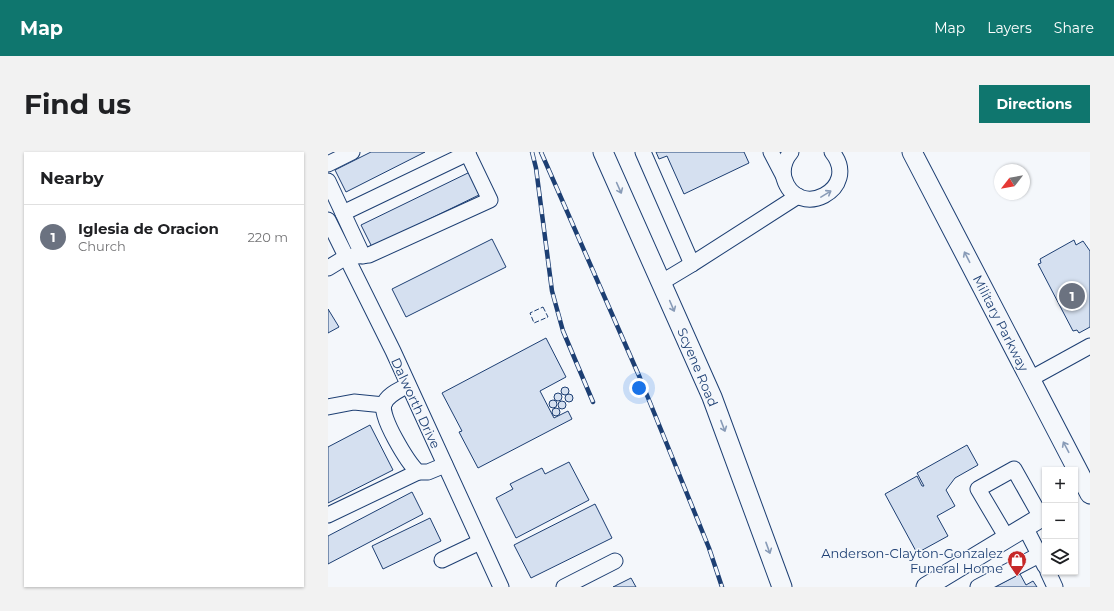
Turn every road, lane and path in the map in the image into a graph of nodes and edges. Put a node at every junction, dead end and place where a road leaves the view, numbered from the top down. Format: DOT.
graph roads {
  1 [pos="352,152"];
  2 [pos="603,152"];
  3 [pos="643,152"];
  4 [pos="771,152"];
  5 [pos="791,152"];
  6 [pos="832,152"];
  7 [pos="912,152"];
  8 [pos="467,153"];
  9 [pos="328,164"];
  10 [pos="783,175"];
  11 [pos="328,181"];
  12 [pos="798,196"];
  13 [pos="343,213"];
  14 [pos="328,220"];
  15 [pos="363,256"];
  16 [pos="346,257"];
  17 [pos="692,264"];
  18 [pos="328,268"];
  19 [pos="662,282"];
  20 [pos="1090,346"];
  21 [pos="1030,379"];
  22 [pos="408,385"];
  23 [pos="384,404"];
  24 [pos="328,407"];
  25 [pos="445,466"];
  26 [pos="418,472"];
  27 [pos="1086,492"];
  28 [pos="1042,514"];
  29 [pos="328,515"];
  30 [pos="1042,517"];
  31 [pos="1025,527"];
  32 [pos="1007,538"];
  33 [pos="480,542"];
  34 [pos="442,560"];
  35 [pos="615,561"];
  36 [pos="1042,561"];
  37 [pos="1049,575"];
  38 [pos="501,587"];
  39 [pos="564,587"];
  40 [pos="782,587"];
  41 [pos="926,587"];
  42 [pos="978,587"];
  43 [pos="1055,587"];
  1 -- 9 [label="street"];
  2 -- 19 [label="main road, Scyene Road, one-way"];
  3 -- 17 [label="street"];
  4 -- 10 [label="street"];
  5 -- 10 [label="street"];
  12 -- 6 [label="street, one-way"];
  21 -- 7 [label="main road, Military Parkway, one-way"];
  8 -- 13 [label="street"];
  8 -- 15 [label="street"];
  10 -- 12 [label="street"];
  11 -- 13 [label="street"];
  12 -- 17 [label="street"];
  13 -- 15 [label="street"];
  14 -- 16 [label="street, Dalworth Drive"];
  15 -- 16 [label="street"];
  16 -- 18 [label="street"];
  16 -- 22 [label="street, Dalworth Drive"];
  17 -- 19 [label="street"];
  19 -- 40 [label="main road, Scyene Road, one-way"];
  20 -- 21 [label="street"];
  27 -- 21 [label="main road, Military Parkway, one-way"];
  22 -- 23 [label="street"];
  22 -- 25 [label="street, Dalworth Drive"];
  23 -- 24 [label="street"];
  23 -- 26 [label="street"];
  25 -- 26 [label="street"];
  25 -- 33 [label="street, Dalworth Drive"];
  26 -- 29 [label="street"];
  28 -- 32 [label="street"];
  30 -- 31 [label="main road"];
  31 -- 32 [label="main road"];
  31 -- 36 [label="street"];
  32 -- 41 [label="main road"];
  33 -- 34 [label="street"];
  33 -- 38 [label="street, Dalworth Drive"];
  35 -- 39 [label="street"];
  36 -- 42 [label="street"];
  37 -- 43 [label="street"];
}
